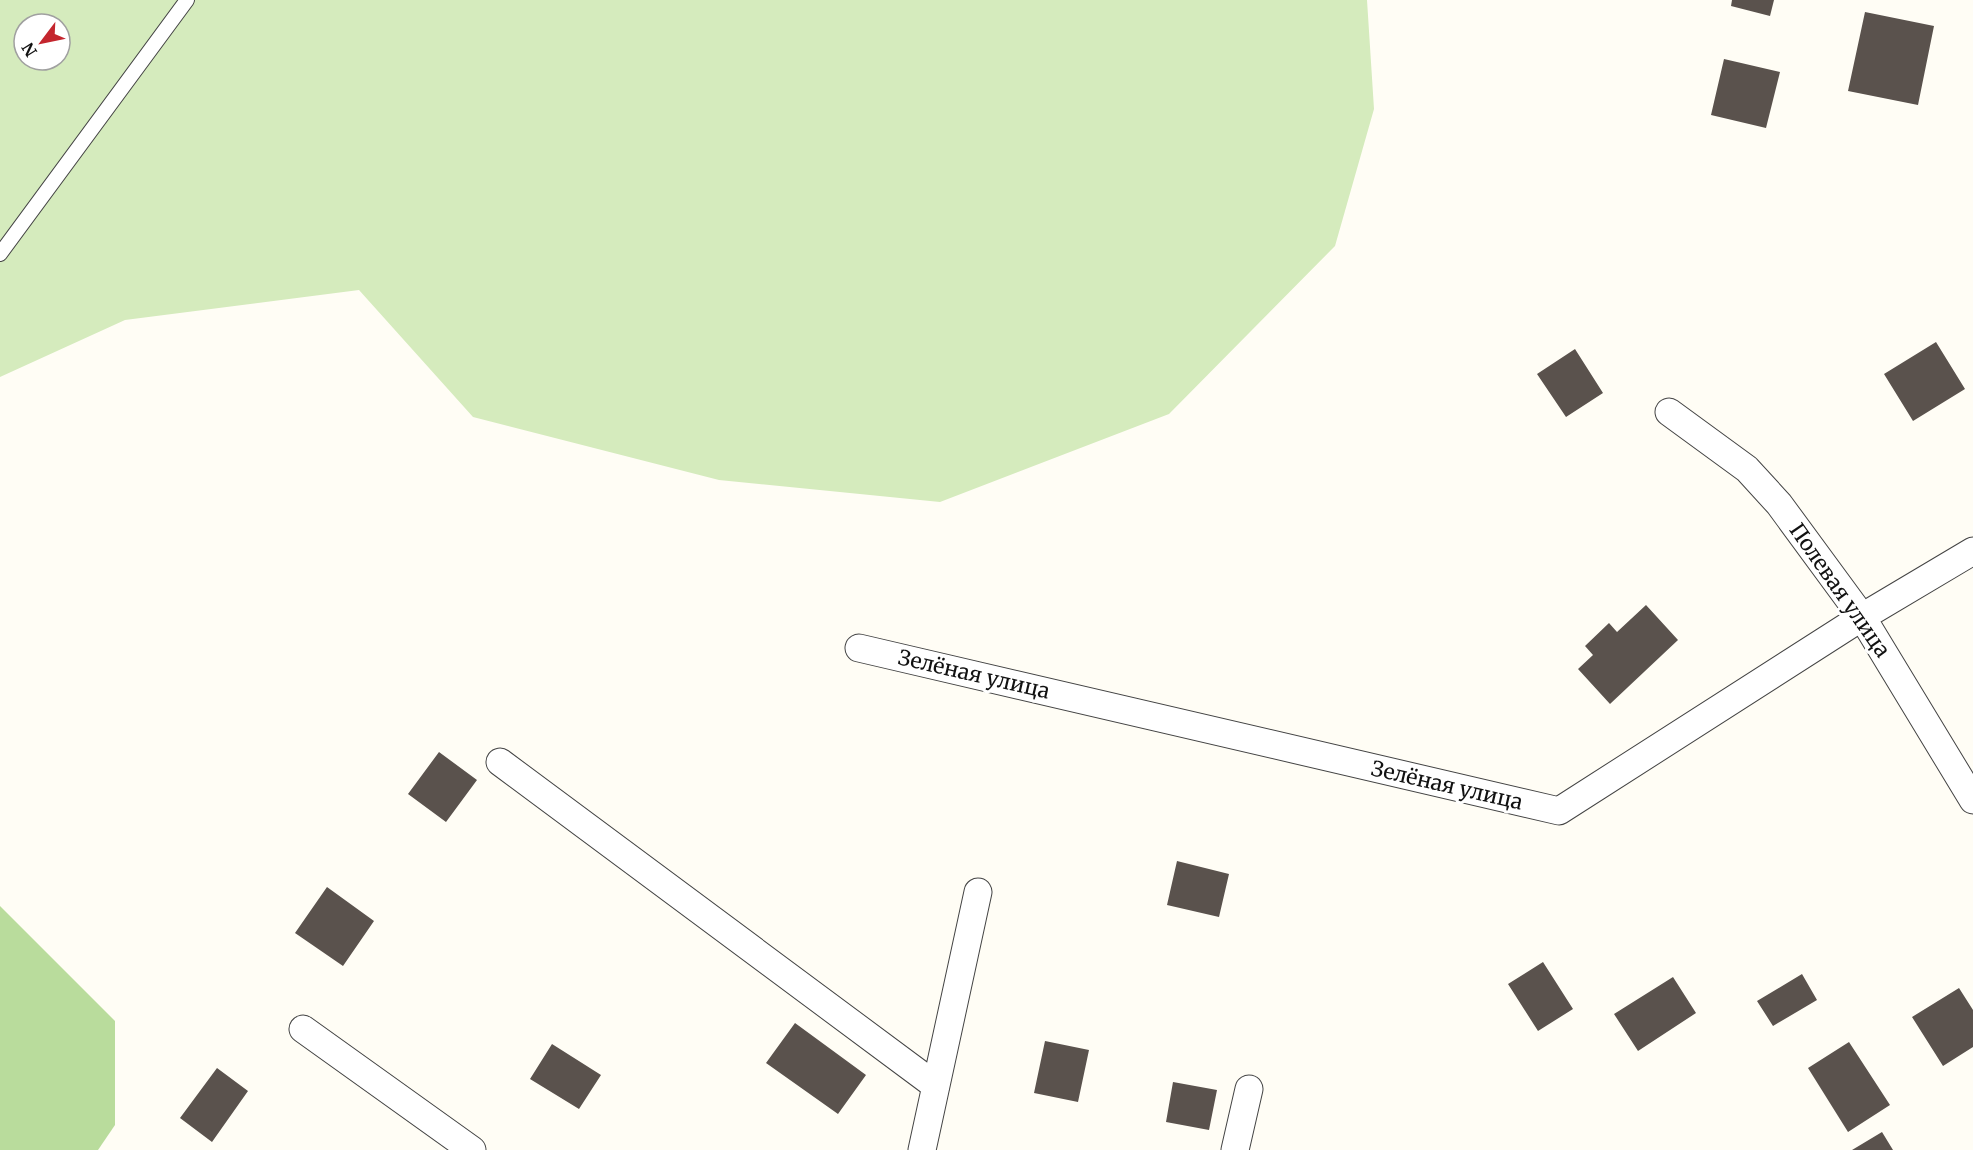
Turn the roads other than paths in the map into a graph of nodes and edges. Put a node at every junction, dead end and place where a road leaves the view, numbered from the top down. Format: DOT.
graph roads {
  1 [pos="188,0"];
  2 [pos="0,254"];
  3 [pos="1669,412"];
  4 [pos="1973,551"];
  5 [pos="1863,617"];
  6 [pos="859,648"];
  7 [pos="500,762"];
  8 [pos="1973,800"];
  9 [pos="978,892"];
  10 [pos="303,1029"];
  11 [pos="936,1086"];
  12 [pos="1249,1089"];
  13 [pos="472,1150"];
  14 [pos="922,1150"];
  15 [pos="1235,1150"];
  1 -- 2 [label="lane"];
  3 -- 5 [label="street, Полевая улица"];
  4 -- 5 [label="street, Зелёная улица"];
  5 -- 6 [label="street, Зелёная улица"];
  5 -- 8 [label="street, Полевая улица"];
  7 -- 11 [label="street"];
  9 -- 11 [label="street"];
  10 -- 13 [label="street"];
  11 -- 14 [label="street"];
  12 -- 15 [label="street"];
}
